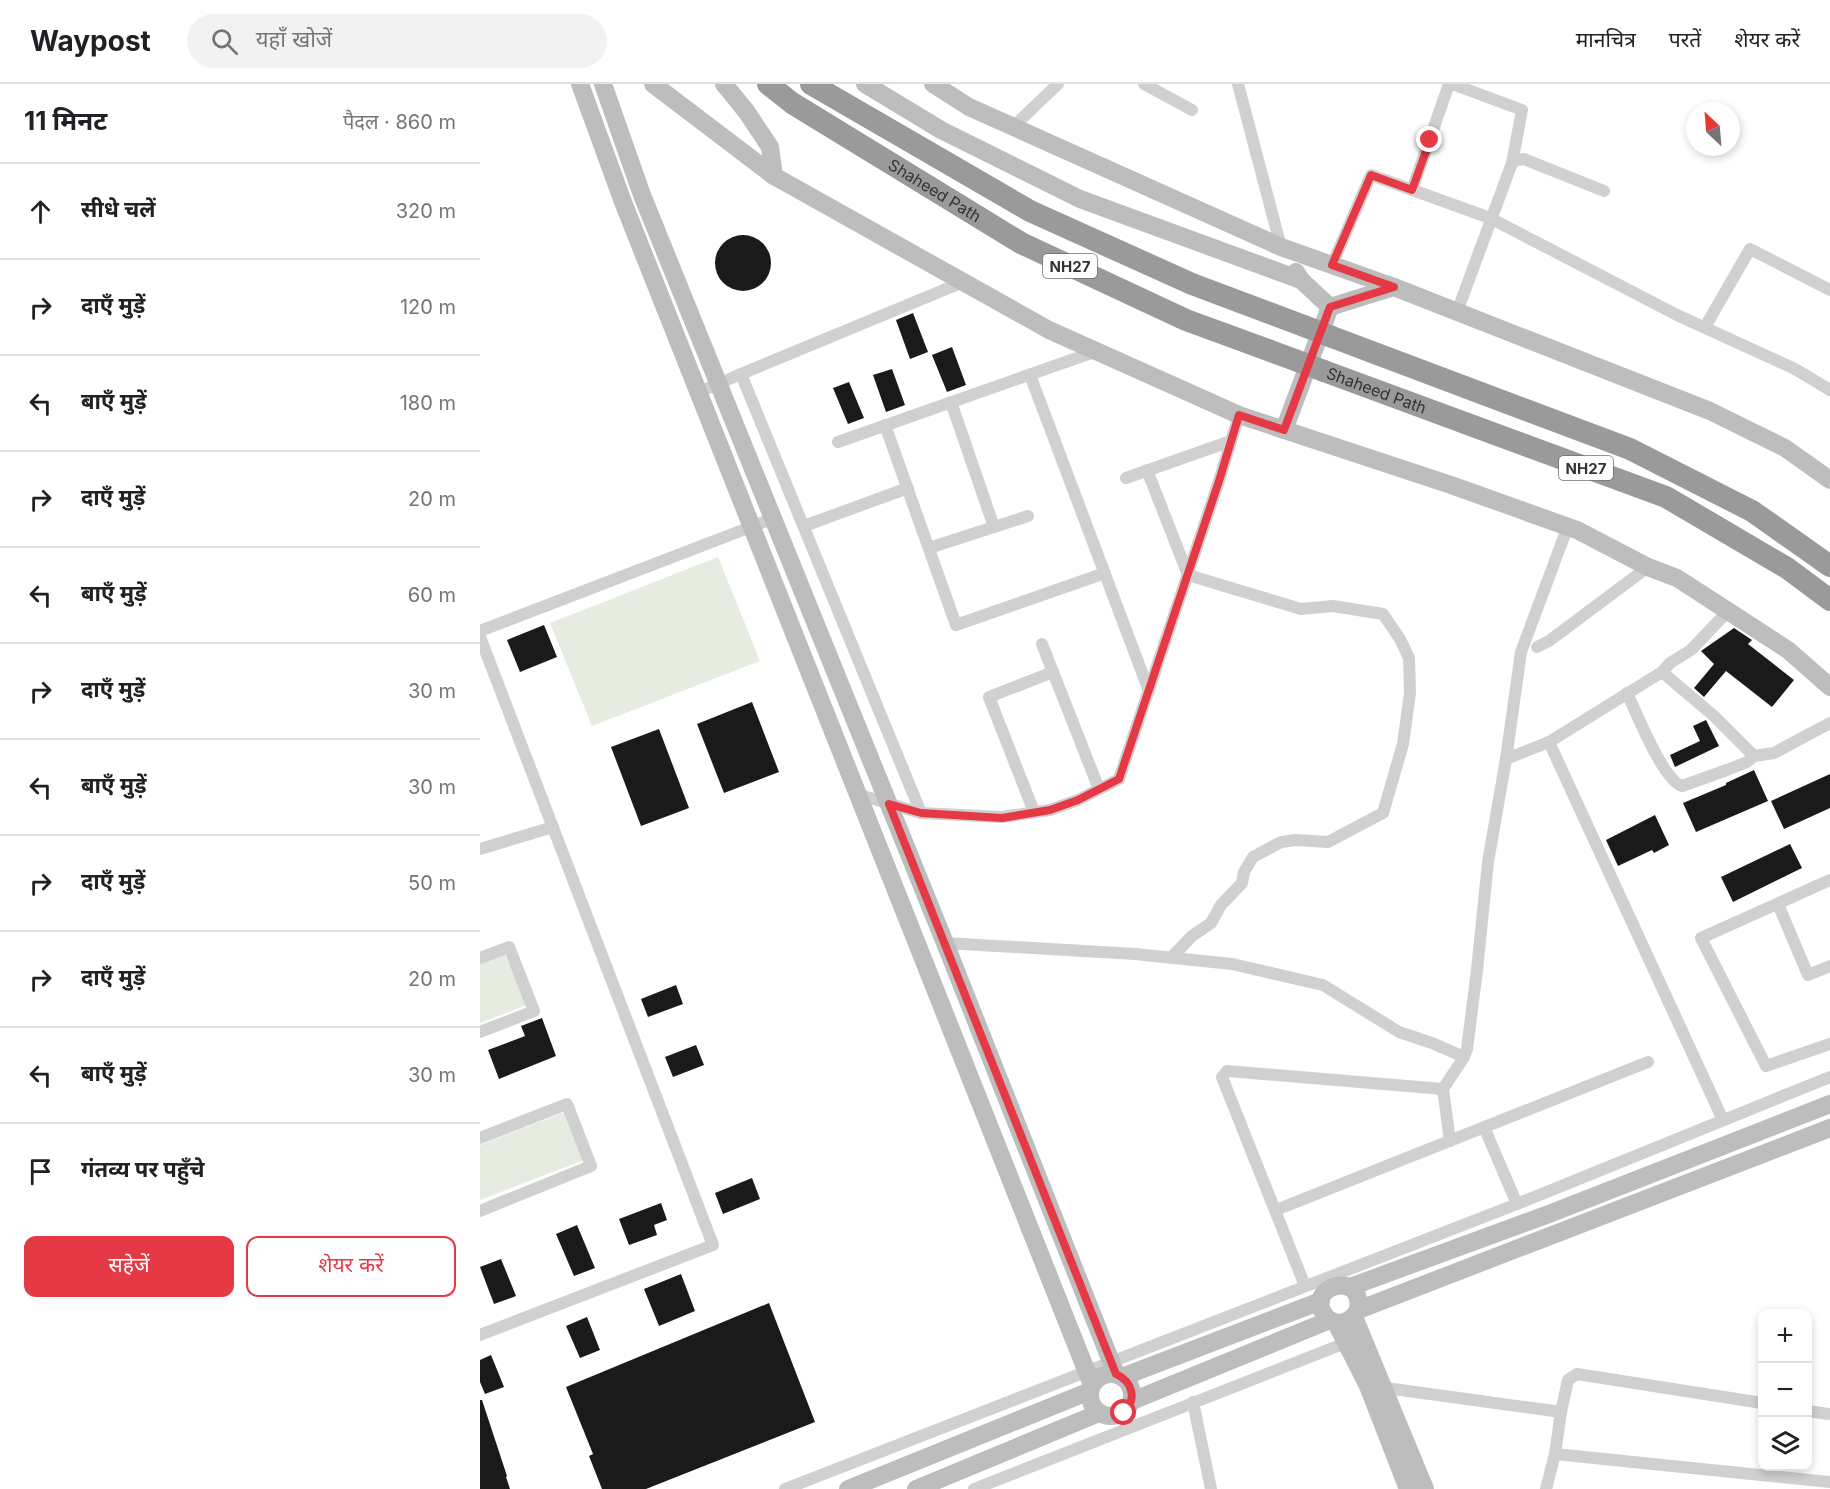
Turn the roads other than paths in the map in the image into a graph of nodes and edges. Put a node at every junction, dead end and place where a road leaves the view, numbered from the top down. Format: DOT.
graph roads {
  1 [pos="580,84"];
  2 [pos="603,84"];
  3 [pos="653,84"];
  4 [pos="724,84"];
  5 [pos="768,84"];
  6 [pos="812,84"];
  7 [pos="865,84"];
  8 [pos="933,84"];
  9 [pos="1058,84"];
  10 [pos="1144,84"];
  11 [pos="1238,84"];
  12 [pos="1451,84"];
  13 [pos="1192,110"];
  14 [pos="1013,127"];
  15 [pos="1512,163"];
  16 [pos="774,176"];
  17 [pos="1412,190"];
  18 [pos="1604,191"];
  19 [pos="1490,218"];
  20 [pos="1237,227"];
  21 [pos="1281,247"];
  22 [pos="1225,254"];
  23 [pos="1332,265"];
  24 [pos="1301,280"];
  25 [pos="963,282"];
  26 [pos="1394,287"];
  27 [pos="1830,290"];
  28 [pos="1330,307"];
  29 [pos="1457,312"];
  30 [pos="1705,327"];
  31 [pos="1097,351"];
  32 [pos="741,374"];
  33 [pos="1030,375"];
  34 [pos="718,383"];
  35 [pos="1830,390"];
  36 [pos="699,392"];
  37 [pos="951,402"];
  38 [pos="1239,415"];
  39 [pos="885,425"];
  40 [pos="1284,430"];
  41 [pos="1231,441"];
  42 [pos="838,442"];
  43 [pos="1147,470"];
  44 [pos="1828,473"];
  45 [pos="1126,478"];
  46 [pos="908,488"];
  47 [pos="1028,516"];
  48 [pos="774,518"];
  49 [pos="804,526"];
  50 [pos="1568,526"];
  51 [pos="752,527"];
  52 [pos="994,527"];
  53 [pos="929,548"];
  54 [pos="1830,566"];
  55 [pos="1648,567"];
  56 [pos="1104,573"];
  57 [pos="1188,575"];
  58 [pos="1830,600"];
  59 [pos="1728,611"];
  60 [pos="480,631"];
  61 [pos="480,637"];
  62 [pos="1042,644"];
  63 [pos="1537,647"];
  64 [pos="1053,672"];
  65 [pos="1662,672"];
  66 [pos="1830,687"];
  67 [pos="1149,691"];
  68 [pos="1627,693"];
  69 [pos="1830,723"];
  70 [pos="1549,742"];
  71 [pos="1754,756"];
  72 [pos="1506,759"];
  73 [pos="1099,789"];
  74 [pos="857,794"];
  75 [pos="889,804"];
  76 [pos="1034,812"];
  77 [pos="921,813"];
  78 [pos="553,827"];
  79 [pos="480,849"];
  80 [pos="1830,880"];
  81 [pos="927,900"];
  82 [pos="1778,904"];
  83 [pos="903,910"];
  84 [pos="945,943"];
  85 [pos="480,958"];
  86 [pos="1171,958"];
  87 [pos="1830,966"];
  88 [pos="480,1032"];
  89 [pos="1830,1044"];
  90 [pos="1464,1057"];
  91 [pos="1648,1062"];
  92 [pos="1830,1077"];
  93 [pos="1443,1089"];
  94 [pos="1830,1104"];
  95 [pos="1723,1119"];
  96 [pos="1484,1127"];
  97 [pos="1830,1128"];
  98 [pos="480,1138"];
  99 [pos="1450,1141"];
  100 [pos="1517,1204"];
  101 [pos="480,1210"];
  102 [pos="1276,1210"];
  103 [pos="1305,1286"];
  104 [pos="1350,1287"];
  105 [pos="1321,1301"];
  106 [pos="1344,1317"];
  107 [pos="480,1335"];
  108 [pos="1355,1339"];
  109 [pos="1116,1371"];
  110 [pos="1089,1382"];
  111 [pos="1376,1387"];
  112 [pos="1132,1401"];
  113 [pos="1193,1402"];
  114 [pos="1758,1402"];
  115 [pos="1561,1412"];
  116 [pos="1812,1412"];
  117 [pos="1099,1413"];
  118 [pos="1828,1414"];
  119 [pos="1555,1454"];
  120 [pos="1830,1482"];
  121 [pos="785,1489"];
  122 [pos="848,1489"];
  123 [pos="916,1489"];
  124 [pos="974,1489"];
  125 [pos="1211,1489"];
  126 [pos="1408,1489"];
  127 [pos="1425,1489"];
  128 [pos="1546,1489"];
  1 -- 36 [label="street"];
  2 -- 34 [label="street"];
  3 -- 16 [label="street"];
  4 -- 16 [label="street"];
  5 -- 58 [label="highway, Shaheed Path / NH27, bridge"];
  6 -- 54 [label="highway, Shaheed Path / NH27, bridge"];
  7 -- 22 [label="street"];
  8 -- 14 [label="street"];
  9 -- 14 [label="street"];
  10 -- 13 [label="street"];
  11 -- 21 [label="street"];
  12 -- 15 [label="street"];
  12 -- 17 [label="street"];
  14 -- 20 [label="street"];
  15 -- 18 [label="street"];
  15 -- 19 [label="street"];
  16 -- 25 [label="street"];
  17 -- 19 [label="street"];
  17 -- 23 [label="street"];
  19 -- 29 [label="street"];
  19 -- 30 [label="street"];
  20 -- 21 [label="street"];
  20 -- 22 [label="street"];
  21 -- 23 [label="street"];
  21 -- 24 [label="street"];
  22 -- 24 [label="street"];
  23 -- 26 [label="street"];
  24 -- 28 [label="street"];
  25 -- 31 [label="street"];
  25 -- 32 [label="street"];
  26 -- 28 [label="street"];
  26 -- 29 [label="street"];
  27 -- 30 [label="street"];
  28 -- 40 [label="street"];
  29 -- 44 [label="street"];
  30 -- 35 [label="street"];
  31 -- 33 [label="street"];
  31 -- 38 [label="street"];
  32 -- 34 [label="street"];
  32 -- 49 [label="street"];
  33 -- 37 [label="street"];
  33 -- 56 [label="street"];
  34 -- 36 [label="street"];
  34 -- 48 [label="street"];
  36 -- 51 [label="street"];
  37 -- 39 [label="street"];
  37 -- 52 [label="street"];
  38 -- 40 [label="street"];
  38 -- 41 [label="street"];
  39 -- 42 [label="street"];
  39 -- 46 [label="street"];
  40 -- 50 [label="street"];
  41 -- 43 [label="street"];
  41 -- 57 [label="street"];
  43 -- 45 [label="street"];
  43 -- 57 [label="street"];
  46 -- 49 [label="street"];
  46 -- 53 [label="street"];
  47 -- 52 [label="street"];
  48 -- 51 [label="street"];
  48 -- 75 [label="street"];
  49 -- 77 [label="street"];
  50 -- 55 [label="street"];
  50 -- 72 [label="street"];
  51 -- 60 [label="street"];
  51 -- 74 [label="street"];
  52 -- 53 [label="street"];
  53 -- 56 [label="street"];
  55 -- 59 [label="street"];
  55 -- 63 [label="street"];
  56 -- 67 [label="street"];
  57 -- 67 [label="street"];
  57 -- 86 [label="street"];
  59 -- 65 [label="street"];
  59 -- 66 [label="street"];
  61 -- 78 [label="street"];
  62 -- 64 [label="street"];
  64 -- 73 [label="street"];
  64 -- 76 [label="street"];
  65 -- 68 [label="street"];
  65 -- 71 [label="street"];
  67 -- 73 [label="street"];
  68 -- 70 [label="street"];
  68 -- 71 [label="street"];
  69 -- 71 [label="street"];
  70 -- 72 [label="street"];
  70 -- 95 [label="street"];
  72 -- 90 [label="street"];
  73 -- 76 [label="street"];
  74 -- 75 [label="street"];
  74 -- 83 [label="street"];
  75 -- 77 [label="street"];
  75 -- 81 [label="street"];
  76 -- 77 [label="street"];
  78 -- 79 [label="street"];
  78 -- 107 [label="street"];
  80 -- 82 [label="street"];
  81 -- 83 [label="street"];
  81 -- 84 [label="street"];
  82 -- 87 [label="street"];
  82 -- 89 [label="street"];
  83 -- 110 [label="street"];
  84 -- 86 [label="street"];
  84 -- 109 [label="street"];
  85 -- 88 [label="street"];
  86 -- 90 [label="street"];
  90 -- 93 [label="street"];
  91 -- 96 [label="street"];
  92 -- 95 [label="street"];
  93 -- 99 [label="street"];
  93 -- 102 [label="street"];
  94 -- 104 [label="street"];
  95 -- 100 [label="street"];
  96 -- 99 [label="street"];
  96 -- 100 [label="street"];
  97 -- 106 [label="street"];
  98 -- 101 [label="street"];
  99 -- 102 [label="street"];
  100 -- 103 [label="street"];
  102 -- 103 [label="street"];
  103 -- 109 [label="street"];
  104 -- 105 [label="street"];
  104 -- 106 [label="street"];
  105 -- 106 [label="street"];
  105 -- 109 [label="street"];
  106 -- 108 [label="street"];
  106 -- 112 [label="street"];
  108 -- 111 [label="street"];
  108 -- 113 [label="street"];
  109 -- 110 [label="street"];
  109 -- 112 [label="street"];
  110 -- 117 [label="street"];
  110 -- 121 [label="street"];
  110 -- 122 [label="street"];
  111 -- 115 [label="street"];
  111 -- 126 [label="street"];
  111 -- 127 [label="street"];
  112 -- 117 [label="street"];
  113 -- 124 [label="street"];
  113 -- 125 [label="street"];
  114 -- 115 [label="street"];
  115 -- 119 [label="street"];
  116 -- 118 [label="street"];
  117 -- 123 [label="street"];
  119 -- 120 [label="street"];
  119 -- 128 [label="street"];
}
